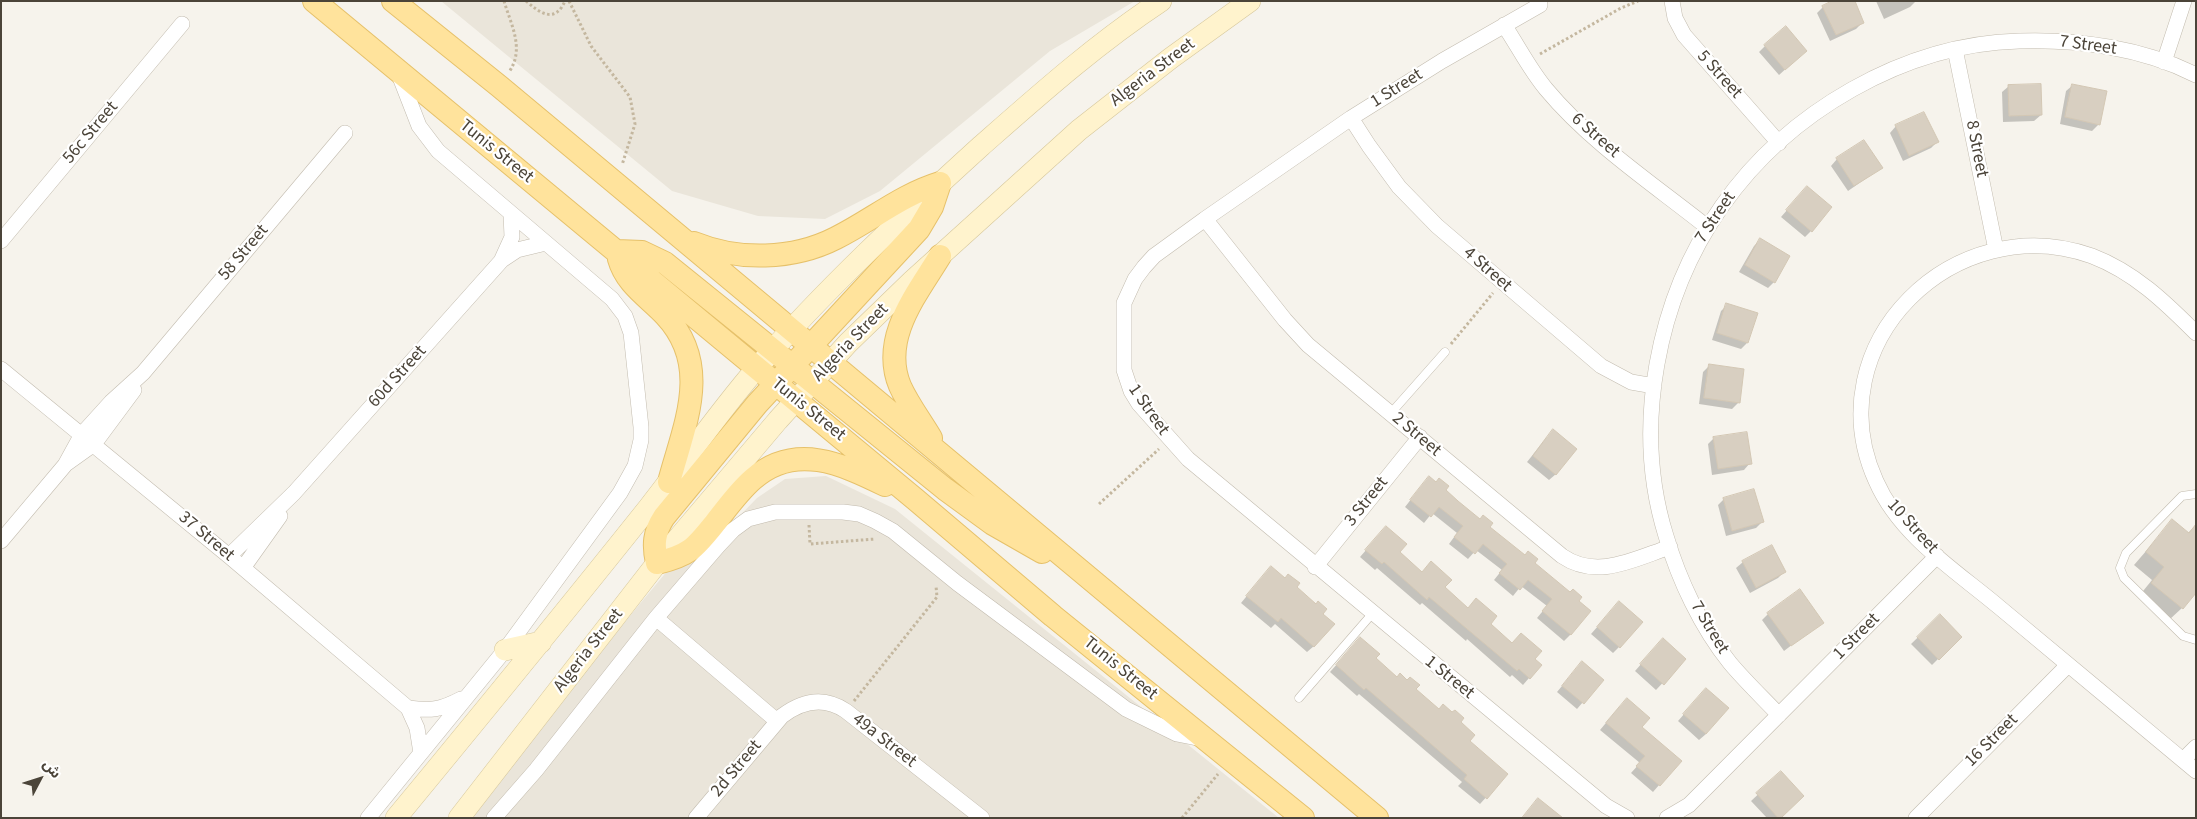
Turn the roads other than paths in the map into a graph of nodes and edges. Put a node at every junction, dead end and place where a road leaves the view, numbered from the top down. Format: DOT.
graph roads {
  1 [pos="314,1"];
  2 [pos="393,1"];
  3 [pos="1161,1"];
  4 [pos="1250,1"];
  5 [pos="1672,1"];
  6 [pos="2184,1"];
  7 [pos="1540,5"];
  8 [pos="182,24"];
  9 [pos="1504,25"];
  10 [pos="1955,49"];
  11 [pos="2164,62"];
  12 [pos="397,71"];
  13 [pos="2196,75"];
  14 [pos="1351,118"];
  15 [pos="345,133"];
  16 [pos="1779,143"];
  17 [pos="940,183"];
  18 [pos="511,214"];
  19 [pos="1205,219"];
  20 [pos="1708,227"];
  21 [pos="682,239"];
  22 [pos="1,242"];
  23 [pos="546,244"];
  24 [pos="1996,250"];
  25 [pos="617,251"];
  26 [pos="940,256"];
  27 [pos="502,260"];
  28 [pos="791,330"];
  29 [pos="2196,333"];
  30 [pos="811,346"];
  31 [pos="772,351"];
  32 [pos="1445,352"];
  33 [pos="830,362"];
  34 [pos="792,367"];
  35 [pos="756,368"];
  36 [pos="1,369"];
  37 [pos="143,373"];
  38 [pos="812,383"];
  39 [pos="776,384"];
  40 [pos="1654,386"];
  41 [pos="796,400"];
  42 [pos="1391,413"];
  43 [pos="82,434"];
  44 [pos="1420,438"];
  45 [pos="94,444"];
  46 [pos="943,456"];
  47 [pos="65,465"];
  48 [pos="669,482"];
  49 [pos="294,493"];
  50 [pos="2196,494"];
  51 [pos="916,499"];
  52 [pos="1,541"];
  53 [pos="1670,547"];
  54 [pos="229,556"];
  55 [pos="1937,556"];
  56 [pos="657,563"];
  57 [pos="1315,567"];
  58 [pos="243,568"];
  59 [pos="1080,571"];
  60 [pos="1372,614"];
  61 [pos="656,618"];
  62 [pos="2196,640"];
  63 [pos="541,642"];
  64 [pos="505,650"];
  65 [pos="2068,665"];
  66 [pos="468,695"];
  67 [pos="1299,698"];
  68 [pos="408,708"];
  69 [pos="1779,715"];
  70 [pos="777,721"];
  71 [pos="1208,740"];
  72 [pos="2196,746"];
  73 [pos="421,753"];
  74 [pos="2183,760"];
  75 [pos="2196,771"];
  76 [pos="368,818"];
  77 [pos="396,818"];
  78 [pos="459,818"];
  79 [pos="494,818"];
  80 [pos="696,818"];
  81 [pos="982,818"];
  82 [pos="1303,818"];
  83 [pos="1377,818"];
  84 [pos="1626,818"];
  85 [pos="1667,818"];
  86 [pos="1916,818"];
  1 -- 12 [label="main road, Tunis Street"];
  2 -- 21 [label="main road"];
  3 -- 17 [label="main road"];
  4 -- 26 [label="main road, Algeria Street"];
  5 -- 16 [label="street, 5 Street"];
  6 -- 11 [label="street"];
  7 -- 9 [label="street, 1 Street"];
  8 -- 22 [label="street, 56c Street"];
  9 -- 14 [label="street, 1 Street"];
  9 -- 20 [label="street, 6 Street"];
  10 -- 11 [label="street, 7 Street"];
  10 -- 16 [label="street, 7 Street"];
  10 -- 24 [label="street, 8 Street"];
  11 -- 13 [label="street, 7 Street"];
  12 -- 18 [label="street"];
  12 -- 25 [label="main road, Tunis Street"];
  14 -- 19 [label="street, 1 Street"];
  14 -- 40 [label="street, 4 Street"];
  15 -- 37 [label="street, 58 Street"];
  16 -- 20 [label="street, 7 Street"];
  17 -- 21 [label="main road"];
  17 -- 28 [label="main road"];
  17 -- 30 [label="main road"];
  18 -- 23 [label="street"];
  18 -- 27 [label="street, 60d Street"];
  19 -- 42 [label="street, 2 Street"];
  19 -- 57 [label="street, 1 Street"];
  20 -- 40 [label="street, 7 Street"];
  21 -- 28 [label="main road"];
  23 -- 27 [label="street, 60d Street"];
  23 -- 64 [label="street"];
  24 -- 29 [label="street, 10 Street"];
  24 -- 55 [label="street, 10 Street"];
  25 -- 31 [label="main road"];
  25 -- 35 [label="main road, Tunis Street"];
  25 -- 48 [label="main road"];
  26 -- 33 [label="main road, Algeria Street"];
  26 -- 46 [label="main road"];
  27 -- 49 [label="street, 60d Street"];
  28 -- 30 [label="main road"];
  28 -- 31 [label="main road"];
  30 -- 33 [label="main road"];
  30 -- 34 [label="main road"];
  31 -- 34 [label="main road"];
  31 -- 35 [label="main road"];
  32 -- 42 [label="lane"];
  33 -- 38 [label="main road, Algeria Street"];
  33 -- 46 [label="main road"];
  34 -- 38 [label="main road"];
  34 -- 39 [label="main road"];
  35 -- 39 [label="main road, Tunis Street"];
  35 -- 48 [label="main road"];
  36 -- 43 [label="street, 37 Street"];
  37 -- 43 [label="street, 58 Street"];
  37 -- 45 [label="street, 58 Street"];
  38 -- 41 [label="main road, Algeria Street"];
  38 -- 59 [label="main road"];
  39 -- 41 [label="main road, Tunis Street"];
  39 -- 56 [label="main road"];
  40 -- 53 [label="street, 7 Street"];
  41 -- 51 [label="main road, Tunis Street"];
  41 -- 56 [label="main road, Algeria Street"];
  42 -- 44 [label="street, 2 Street"];
  43 -- 45 [label="street, 37 Street"];
  43 -- 47 [label="street, 58 Street"];
  44 -- 53 [label="street, 2 Street"];
  44 -- 57 [label="street, 3 Street"];
  45 -- 47 [label="street, 58 Street"];
  45 -- 54 [label="street, 37 Street"];
  46 -- 59 [label="main road"];
  47 -- 52 [label="street, 58 Street"];
  48 -- 63 [label="main road"];
  49 -- 54 [label="street, 60d Street"];
  49 -- 58 [label="street, 60d Street"];
  50 -- 62 [label="lane"];
  51 -- 56 [label="main road"];
  51 -- 71 [label="main road, Tunis Street"];
  53 -- 69 [label="street, 7 Street"];
  54 -- 58 [label="street, 37 Street"];
  55 -- 65 [label="street, 10 Street"];
  55 -- 69 [label="street, 1 Street"];
  56 -- 78 [label="main road, Algeria Street"];
  57 -- 60 [label="street, 1 Street"];
  58 -- 68 [label="street, 37 Street"];
  59 -- 83 [label="main road"];
  60 -- 67 [label="lane"];
  60 -- 84 [label="street, 1 Street"];
  61 -- 70 [label="street"];
  61 -- 71 [label="street"];
  61 -- 79 [label="street"];
  63 -- 64 [label="main road"];
  63 -- 77 [label="main road"];
  64 -- 66 [label="street"];
  65 -- 74 [label="street, 10 Street"];
  65 -- 86 [label="street, 16 Street"];
  66 -- 68 [label="street"];
  66 -- 73 [label="street"];
  68 -- 73 [label="street, 37 Street"];
  69 -- 85 [label="street, 1 Street"];
  70 -- 80 [label="street, 2d Street"];
  70 -- 81 [label="street, 49a Street"];
  71 -- 82 [label="main road, Tunis Street"];
  72 -- 74 [label="street"];
  73 -- 76 [label="street"];
  74 -- 75 [label="street, 10 Street"];
}
